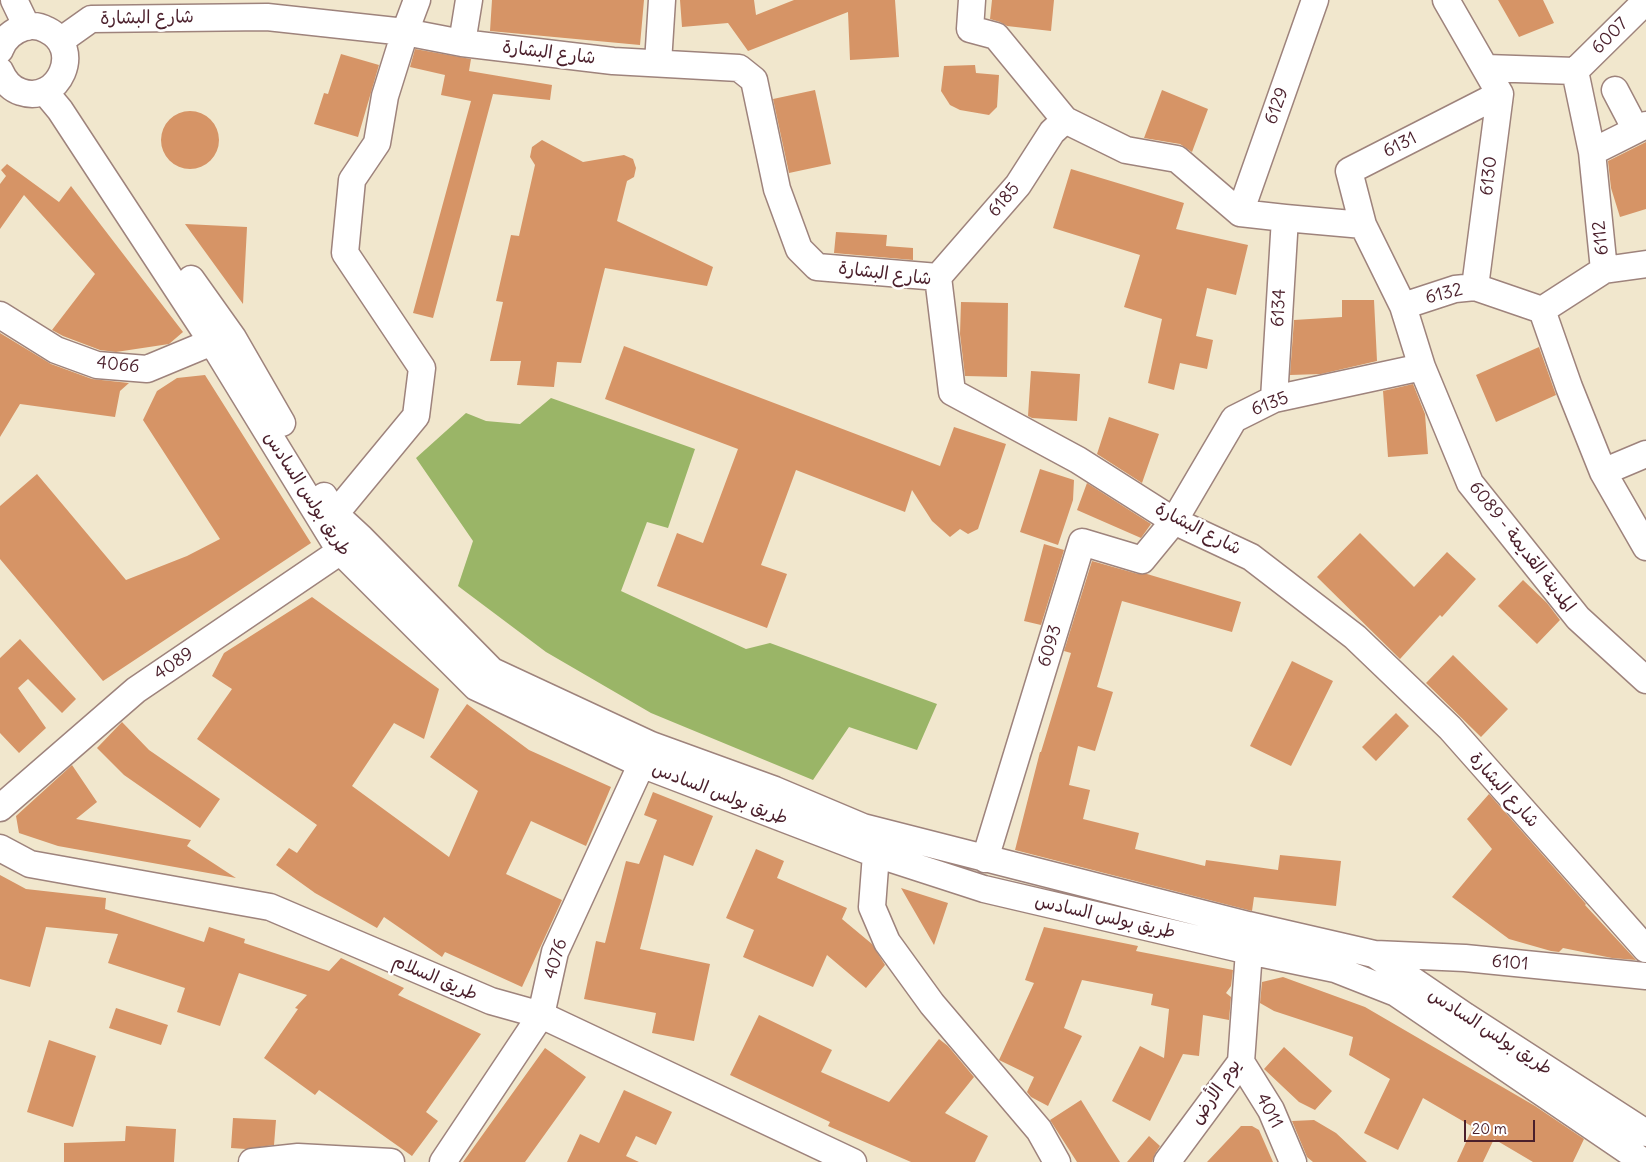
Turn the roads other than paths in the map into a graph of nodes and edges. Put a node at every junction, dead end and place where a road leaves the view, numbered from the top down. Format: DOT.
graph roads {
  1 [pos="14,0"];
  2 [pos="417,0"];
  3 [pos="469,0"];
  4 [pos="662,0"];
  5 [pos="972,0"];
  6 [pos="1315,0"];
  7 [pos="1446,0"];
  8 [pos="1646,1"];
  9 [pos="404,32"];
  10 [pos="7,35"];
  11 [pos="60,40"];
  12 [pos="462,42"];
  13 [pos="658,63"];
  14 [pos="1486,68"];
  15 [pos="0,71"];
  16 [pos="1575,71"];
  17 [pos="1615,90"];
  18 [pos="31,91"];
  19 [pos="1500,94"];
  20 [pos="1065,120"];
  21 [pos="1641,127"];
  22 [pos="1592,152"];
  23 [pos="1240,213"];
  24 [pos="1285,218"];
  25 [pos="1363,225"];
  26 [pos="1646,264"];
  27 [pos="1604,270"];
  28 [pos="938,277"];
  29 [pos="1474,287"];
  30 [pos="1403,306"];
  31 [pos="1542,310"];
  32 [pos="0,315"];
  33 [pos="212,342"];
  34 [pos="1422,367"];
  35 [pos="1274,398"];
  36 [pos="1646,454"];
  37 [pos="1603,472"];
  38 [pos="335,514"];
  39 [pos="1174,521"];
  40 [pos="350,544"];
  41 [pos="1646,547"];
  42 [pos="1646,680"];
  43 [pos="646,754"];
  44 [pos="0,808"];
  45 [pos="862,827"];
  46 [pos="0,848"];
  47 [pos="876,854"];
  48 [pos="985,859"];
  49 [pos="1248,925"];
  50 [pos="1646,949"];
  51 [pos="1249,951"];
  52 [pos="1374,954"];
  53 [pos="1646,976"];
  54 [pos="542,1015"];
  55 [pos="1241,1062"];
  56 [pos="1646,1133"];
  57 [pos="252,1162"];
  58 [pos="391,1162"];
  59 [pos="443,1162"];
  60 [pos="853,1162"];
  61 [pos="1057,1162"];
  62 [pos="1167,1162"];
  63 [pos="1293,1162"];
  64 [pos="1644,1162"];
  1 -- 10 [label="street"];
  2 -- 9 [label="street"];
  3 -- 12 [label="street"];
  4 -- 13 [label="street"];
  5 -- 20 [label="street"];
  6 -- 23 [label="street, 6129"];
  7 -- 14 [label="street"];
  8 -- 16 [label="street, 6007"];
  9 -- 11 [label="street, شارع البشارة"];
  9 -- 12 [label="street, شارع البشارة"];
  9 -- 38 [label="street"];
  10 -- 11 [label="street"];
  11 -- 18 [label="street"];
  12 -- 13 [label="street, شارع البشارة"];
  13 -- 28 [label="street, شارع البشارة"];
  14 -- 16 [label="street"];
  14 -- 19 [label="street"];
  15 -- 18 [label="street"];
  16 -- 22 [label="street, 6112"];
  17 -- 21 [label="street"];
  18 -- 33 [label="street, طريق بولس السادس"];
  18 -- 38 [label="street, طريق بولس السادس"];
  19 -- 25 [label="street, 6131"];
  19 -- 29 [label="street, 6130"];
  20 -- 23 [label="street"];
  20 -- 28 [label="street, 6185"];
  21 -- 22 [label="street"];
  22 -- 27 [label="street, 6112"];
  23 -- 24 [label="street"];
  24 -- 25 [label="street"];
  24 -- 35 [label="street, 6134"];
  25 -- 30 [label="street, المدينة القديمة - 6089"];
  26 -- 27 [label="street"];
  27 -- 31 [label="street, 6112"];
  28 -- 39 [label="street, شارع البشارة"];
  29 -- 30 [label="street, 6132"];
  29 -- 31 [label="street, 6132"];
  30 -- 34 [label="street, المدينة القديمة - 6089"];
  31 -- 37 [label="street"];
  32 -- 33 [label="street, 4066"];
  33 -- 40 [label="street, طريق بولس السادس"];
  34 -- 35 [label="street, 6135"];
  34 -- 42 [label="street, المدينة القديمة - 6089"];
  35 -- 39 [label="street, 6135"];
  36 -- 37 [label="street"];
  37 -- 41 [label="street"];
  38 -- 40 [label="street, طريق بولس السادس"];
  39 -- 48 [label="street, 6093"];
  39 -- 50 [label="street, شارع البشارة"];
  40 -- 43 [label="street, طريق بولس السادس"];
  40 -- 44 [label="street, 4089"];
  43 -- 45 [label="street, طريق بولس السادس"];
  43 -- 47 [label="street, طريق بولس السادس"];
  43 -- 54 [label="street, 4076"];
  45 -- 47 [label="street"];
  45 -- 48 [label="street, طريق بولس السادس"];
  46 -- 54 [label="street, طريق السلام"];
  47 -- 51 [label="street, طريق بولس السادس"];
  47 -- 61 [label="street"];
  48 -- 49 [label="street, طريق بولس السادس"];
  49 -- 51 [label="street, يوم الأرض"];
  49 -- 52 [label="street, طريق بولس السادس"];
  51 -- 55 [label="street, يوم الأرض"];
  51 -- 64 [label="street, طريق بولس السادس"];
  52 -- 53 [label="street, 6101"];
  52 -- 56 [label="street, طريق بولس السادس"];
  54 -- 59 [label="street, 4076"];
  54 -- 60 [label="street, طريق السلام"];
  55 -- 62 [label="street, يوم الأرض"];
  55 -- 63 [label="street, 4011"];
  57 -- 58 [label="street"];
}
